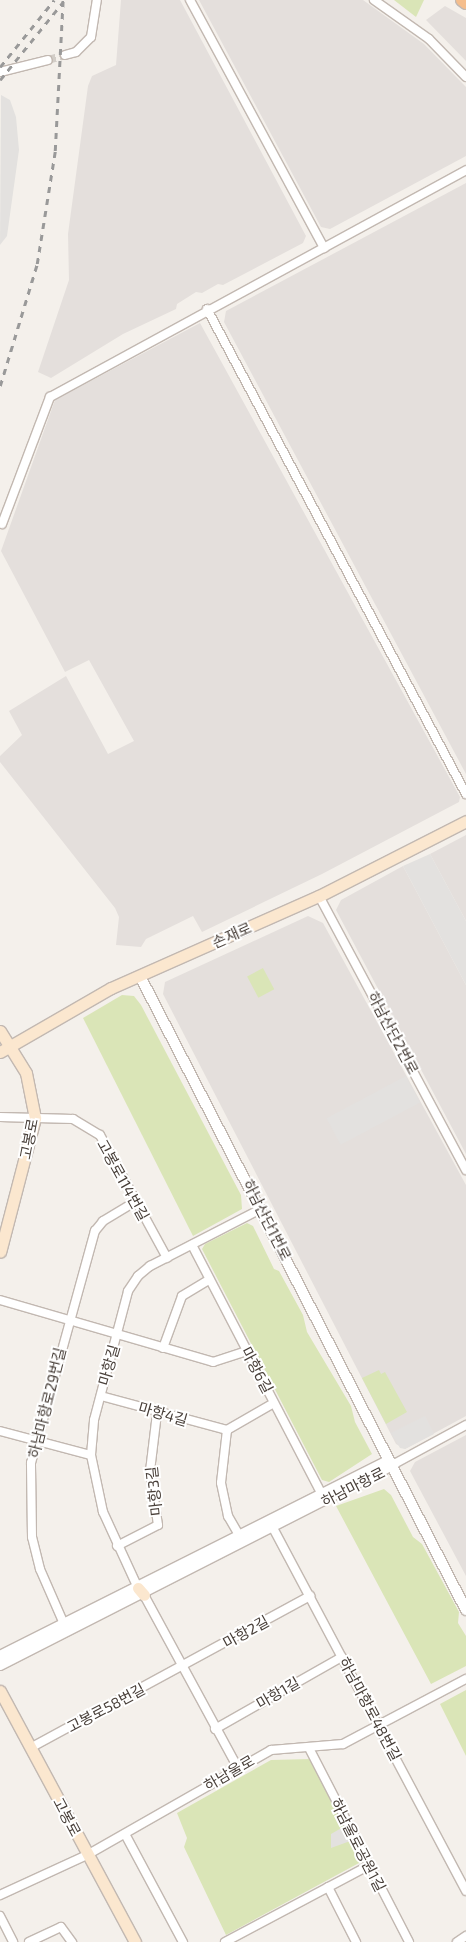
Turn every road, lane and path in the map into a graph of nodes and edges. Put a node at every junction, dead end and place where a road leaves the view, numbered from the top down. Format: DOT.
graph roads {
  1 [pos="97,0"];
  2 [pos="190,0"];
  3 [pos="374,0"];
  4 [pos="462,0"];
  5 [pos="466,2"];
  6 [pos="65,55"];
  7 [pos="48,60"];
  8 [pos="0,72"];
  9 [pos="466,77"];
  10 [pos="466,170"];
  11 [pos="324,248"];
  12 [pos="207,309"];
  13 [pos="2,524"];
  14 [pos="466,794"];
  15 [pos="466,821"];
  16 [pos="319,896"];
  17 [pos="140,976"];
  18 [pos="0,1031"];
  19 [pos="5,1050"];
  20 [pos="0,1117"];
  21 [pos="35,1118"];
  22 [pos="466,1170"];
  23 [pos="135,1202"];
  24 [pos="261,1209"];
  25 [pos="192,1245"];
  26 [pos="0,1252"];
  27 [pos="167,1258"];
  28 [pos="209,1280"];
  29 [pos="0,1300"];
  30 [pos="69,1319"];
  31 [pos="118,1334"];
  32 [pos="163,1348"];
  33 [pos="247,1351"];
  34 [pos="100,1396"];
  35 [pos="274,1403"];
  36 [pos="157,1413"];
  37 [pos="466,1425"];
  38 [pos="227,1430"];
  39 [pos="0,1431"];
  40 [pos="36,1441"];
  41 [pos="91,1455"];
  42 [pos="394,1464"];
  43 [pos="322,1494"];
  44 [pos="273,1528"];
  45 [pos="240,1537"];
  46 [pos="118,1546"];
  47 [pos="141,1591"];
  48 [pos="310,1596"];
  49 [pos="466,1610"];
  50 [pos="64,1624"];
  51 [pos="0,1656"];
  52 [pos="342,1657"];
  53 [pos="0,1666"];
  54 [pos="181,1667"];
  55 [pos="466,1679"];
  56 [pos="0,1692"];
  57 [pos="379,1725"];
  58 [pos="215,1729"];
  59 [pos="30,1748"];
  60 [pos="309,1748"];
  61 [pos="238,1768"];
  62 [pos="125,1834"];
  63 [pos="87,1855"];
  64 [pos="368,1866"];
  65 [pos="328,1887"];
  66 [pos="466,1891"];
  67 [pos="0,1895"];
  68 [pos="0,1916"];
  69 [pos="466,1936"];
  70 [pos="352,1941"];
  71 [pos="13,1942"];
  72 [pos="29,1942"];
  73 [pos="72,1942"];
  74 [pos="135,1942"];
  75 [pos="184,1942"];
  76 [pos="225,1942"];
  77 [pos="409,1942"];
  78 [pos="457,1942"];
  1 -- 6 [label="street"];
  2 -- 11 [label="street"];
  3 -- 9 [label="street"];
  4 -- 5 [label="highway"];
  7 -- 8 [label="street"];
  10 -- 11 [label="street"];
  11 -- 12 [label="street"];
  12 -- 13 [label="street"];
  12 -- 14 [label="street"];
  15 -- 16 [label="main road, 손재로"];
  16 -- 17 [label="main road, 손재로"];
  16 -- 22 [label="street, 하남산단2번로"];
  17 -- 19 [label="main road, 손재로"];
  17 -- 24 [label="street, 하남산단1번로"];
  18 -- 19 [label="main road, 고봉로"];
  19 -- 21 [label="main road, 고봉로"];
  20 -- 21 [label="street, 고봉로114번길"];
  21 -- 23 [label="street, 고봉로114번길"];
  21 -- 26 [label="main road, 고봉로"];
  23 -- 27 [label="street, 고봉로114번길"];
  23 -- 30 [label="street, 하남마항로29번길"];
  24 -- 25 [label="street, 마항길"];
  24 -- 42 [label="street, 하남산단1번로"];
  25 -- 27 [label="street, 마항길"];
  25 -- 28 [label="street, 마항6길"];
  27 -- 31 [label="street, 마항길"];
  28 -- 32 [label="street"];
  28 -- 33 [label="street, 마항6길"];
  29 -- 30 [label="street"];
  30 -- 31 [label="street"];
  30 -- 40 [label="street, 하남마항로29번길"];
  31 -- 32 [label="street"];
  31 -- 34 [label="street, 마항길"];
  32 -- 33 [label="street"];
  33 -- 35 [label="street, 마항6길"];
  34 -- 36 [label="street, 마항4길"];
  34 -- 41 [label="street, 마항길"];
  35 -- 38 [label="street"];
  35 -- 43 [label="street, 마항6길"];
  36 -- 38 [label="street, 마항4길"];
  36 -- 46 [label="street, 마항3길"];
  37 -- 42 [label="street"];
  38 -- 45 [label="street"];
  39 -- 40 [label="street"];
  40 -- 41 [label="street"];
  40 -- 50 [label="street, 하남마항로29번길"];
  41 -- 46 [label="street, 마항길"];
  42 -- 43 [label="street, 하남마항로"];
  42 -- 44 [label="street, 하남마항로"];
  42 -- 49 [label="street, 하남산단1번로"];
  43 -- 45 [label="street, 하남마항로"];
  44 -- 47 [label="street, 하남마항로"];
  44 -- 48 [label="street, 하남마항로48번길"];
  45 -- 47 [label="street, 하남마항로"];
  46 -- 47 [label="street, 마항길"];
  47 -- 50 [label="street, 하남마항로"];
  47 -- 53 [label="street, 하남마항로"];
  47 -- 54 [label="street, 마항길"];
  48 -- 52 [label="street, 하남마항로48번길"];
  48 -- 54 [label="street, 마항2길"];
  50 -- 51 [label="street, 하남마항로"];
  52 -- 57 [label="street, 하남마항로48번길"];
  52 -- 58 [label="street, 마항1길"];
  54 -- 58 [label="street, 마항길"];
  54 -- 59 [label="street, 고봉로58번길"];
  55 -- 57 [label="street, 하남울로"];
  56 -- 59 [label="main road, 고봉로"];
  57 -- 60 [label="street, 하남울로"];
  57 -- 66 [label="street, 하남마항로48번길"];
  58 -- 61 [label="street, 마항길"];
  59 -- 63 [label="main road, 고봉로"];
  60 -- 61 [label="street, 하남울로"];
  60 -- 64 [label="street, 하남울로공원1길"];
  61 -- 62 [label="street, 하남울로"];
  62 -- 63 [label="street, 하남울로"];
  62 -- 75 [label="street"];
  63 -- 67 [label="street, 하남울로"];
  63 -- 74 [label="main road, 고봉로"];
  64 -- 65 [label="street"];
  64 -- 77 [label="street, 하남울로공원1길"];
  65 -- 70 [label="street"];
  65 -- 76 [label="street"];
  68 -- 71 [label="street"];
  69 -- 78 [label="street"];
  72 -- 73 [label="street"];
}
